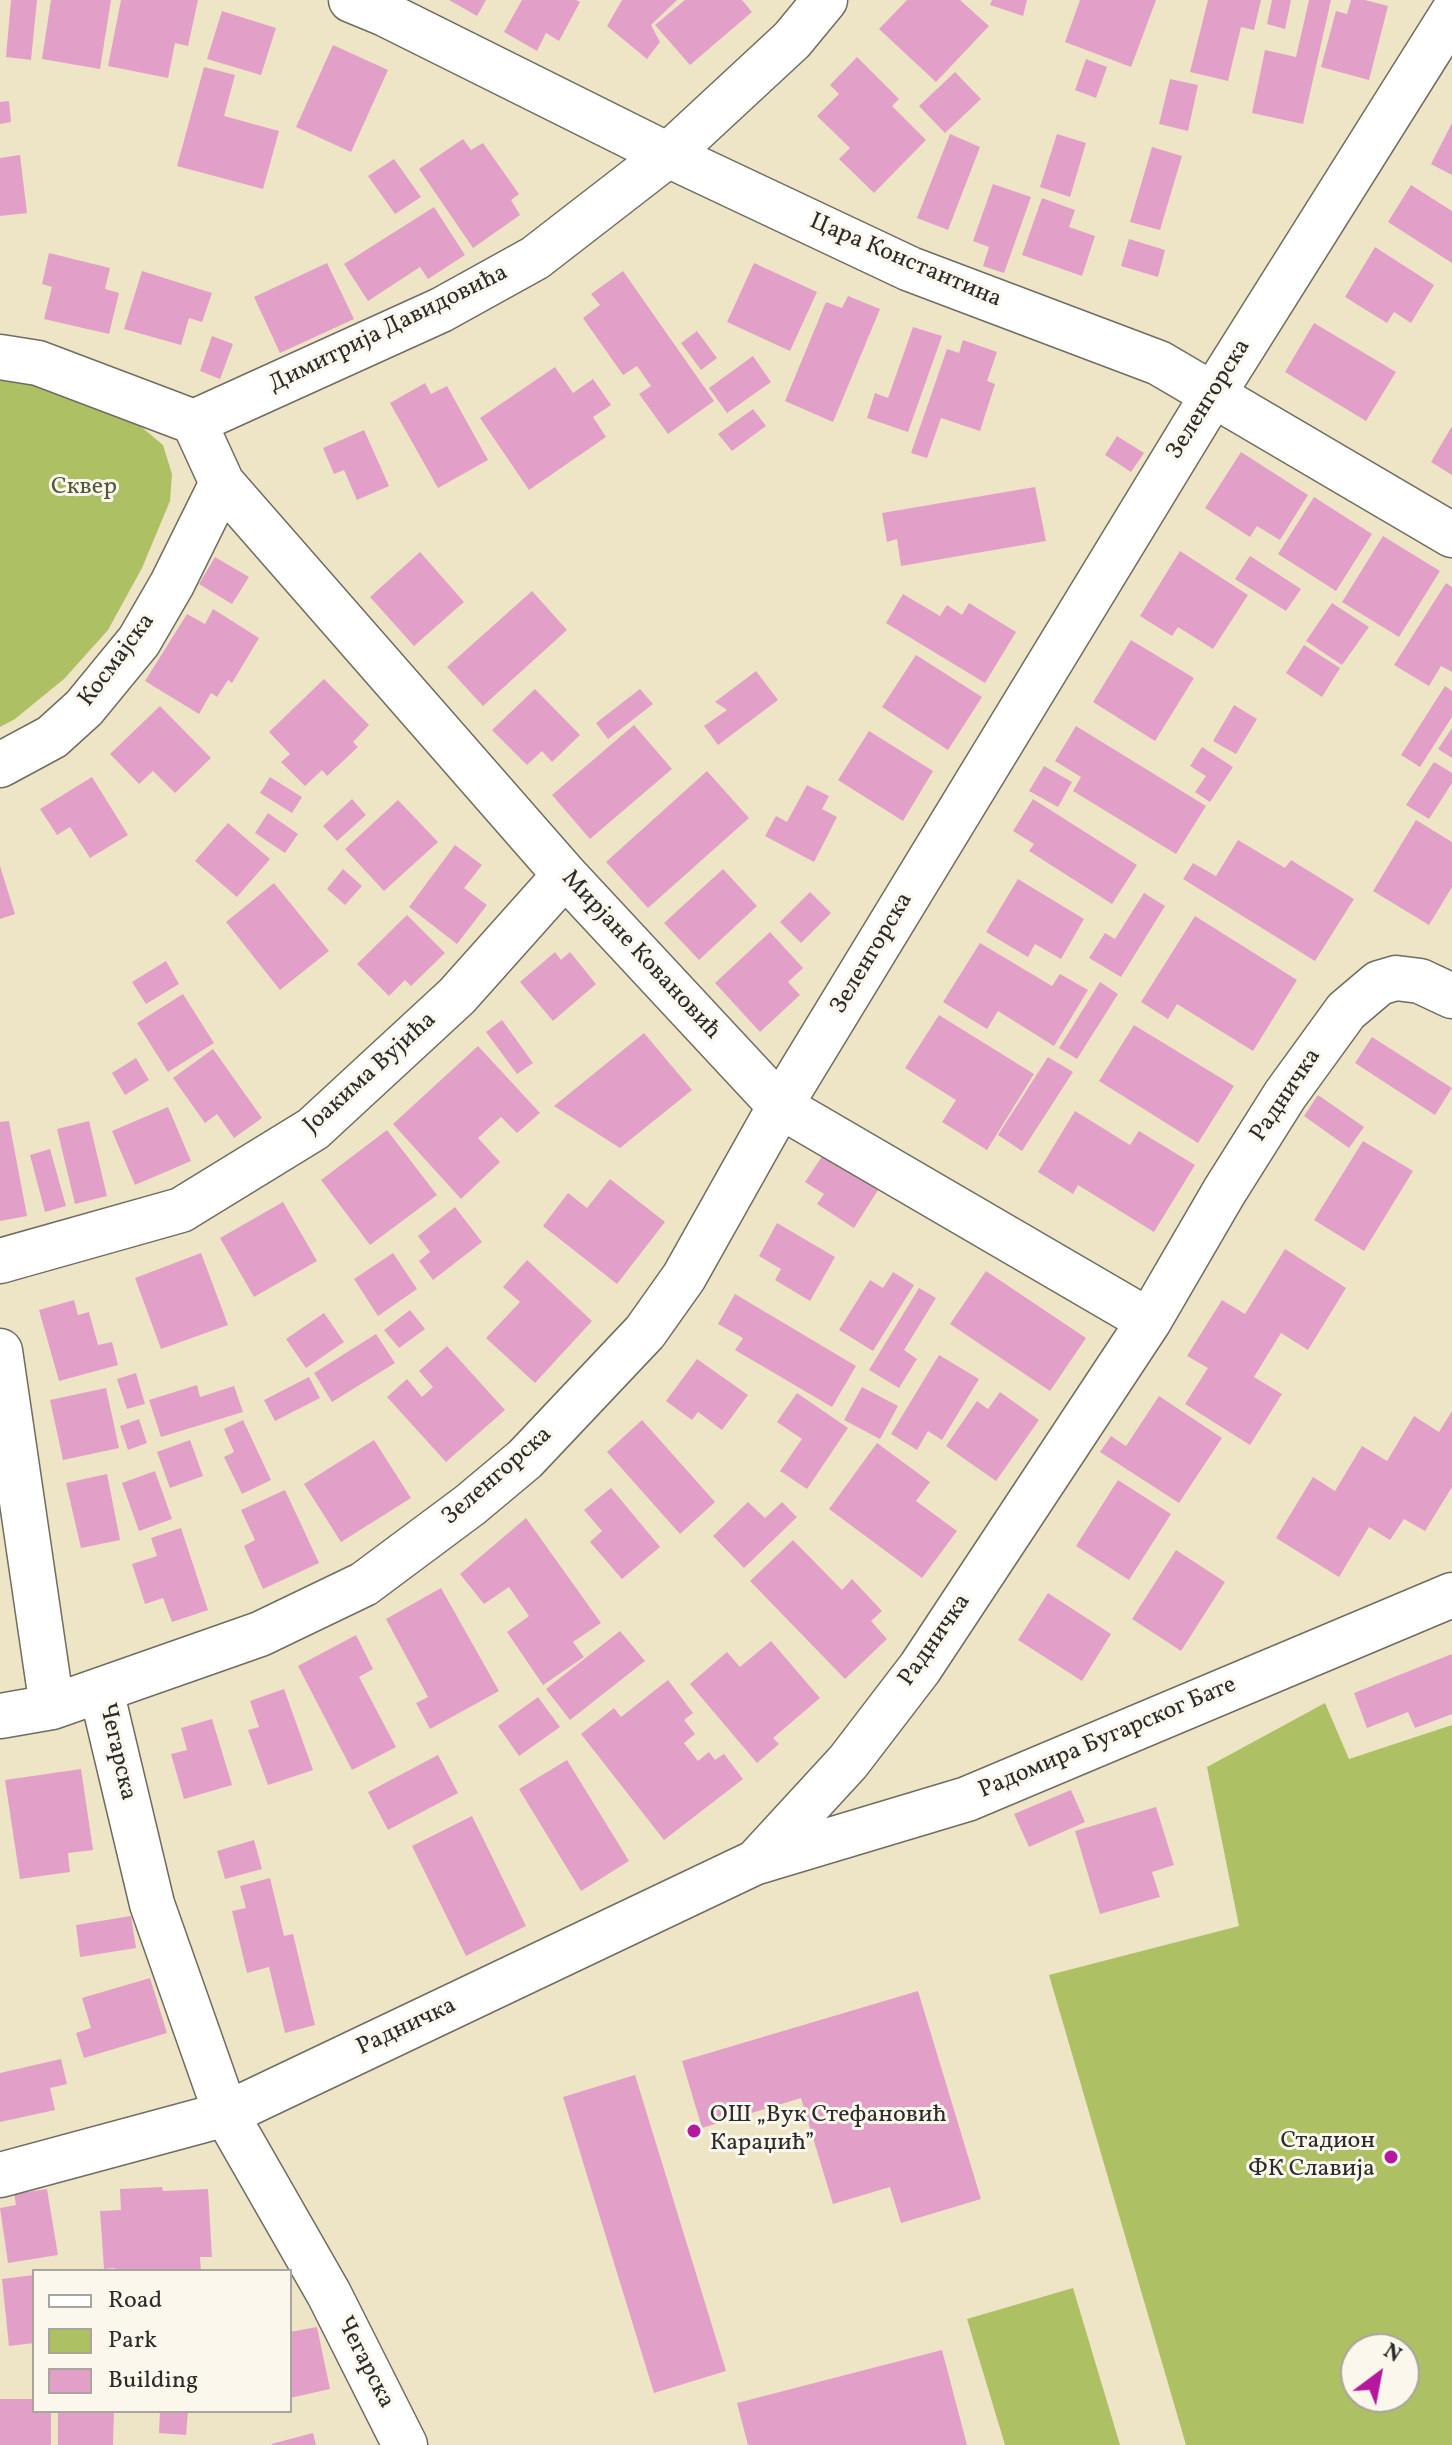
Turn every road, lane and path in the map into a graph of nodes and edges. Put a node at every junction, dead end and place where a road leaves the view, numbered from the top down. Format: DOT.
graph roads {
  1 [pos="351,0"];
  2 [pos="825,0"];
  3 [pos="1452,14"];
  4 [pos="668,155"];
  5 [pos="0,357"];
  6 [pos="1214,393"];
  7 [pos="194,422"];
  8 [pos="222,483"];
  9 [pos="1452,535"];
  10 [pos="0,765"];
  11 [pos="565,875"];
  12 [pos="1452,996"];
  13 [pos="780,1106"];
  14 [pos="0,1261"];
  15 [pos="1149,1321"];
  16 [pos="0,1351"];
  17 [pos="1452,1595"];
  18 [pos="101,1690"];
  19 [pos="52,1707"];
  20 [pos="0,1716"];
  21 [pos="756,1862"];
  22 [pos="226,2114"];
  23 [pos="0,2175"];
  24 [pos="405,2445"];
  1 -- 4 [label="street, Цара Константина"];
  2 -- 4 [label="street, Димитрија Давидовића"];
  3 -- 6 [label="street, Зеленгорска"];
  4 -- 6 [label="street, Цара Константина"];
  4 -- 7 [label="street, Димитрија Давидовића"];
  5 -- 7 [label="street"];
  6 -- 9 [label="street, Цара Константина"];
  6 -- 13 [label="street, Зеленгорска"];
  7 -- 8 [label="street"];
  8 -- 10 [label="street, Космајска"];
  8 -- 11 [label="street, Мирјане Ковановић"];
  11 -- 13 [label="street, Мирјане Ковановић"];
  11 -- 14 [label="street, Јоакима Вујића"];
  12 -- 15 [label="street, Радничка"];
  13 -- 15 [label="street, Мирјане Ковановић"];
  13 -- 18 [label="street, Зеленгорска"];
  15 -- 21 [label="street, Радничка"];
  16 -- 19 [label="street"];
  17 -- 21 [label="street, Радомира Бугарског Бате"];
  18 -- 19 [label="street, Чегарска"];
  18 -- 22 [label="street, Чегарска"];
  19 -- 20 [label="street"];
  21 -- 22 [label="street, Радничка"];
  22 -- 23 [label="street"];
  22 -- 24 [label="street, Чегарска"];
}
